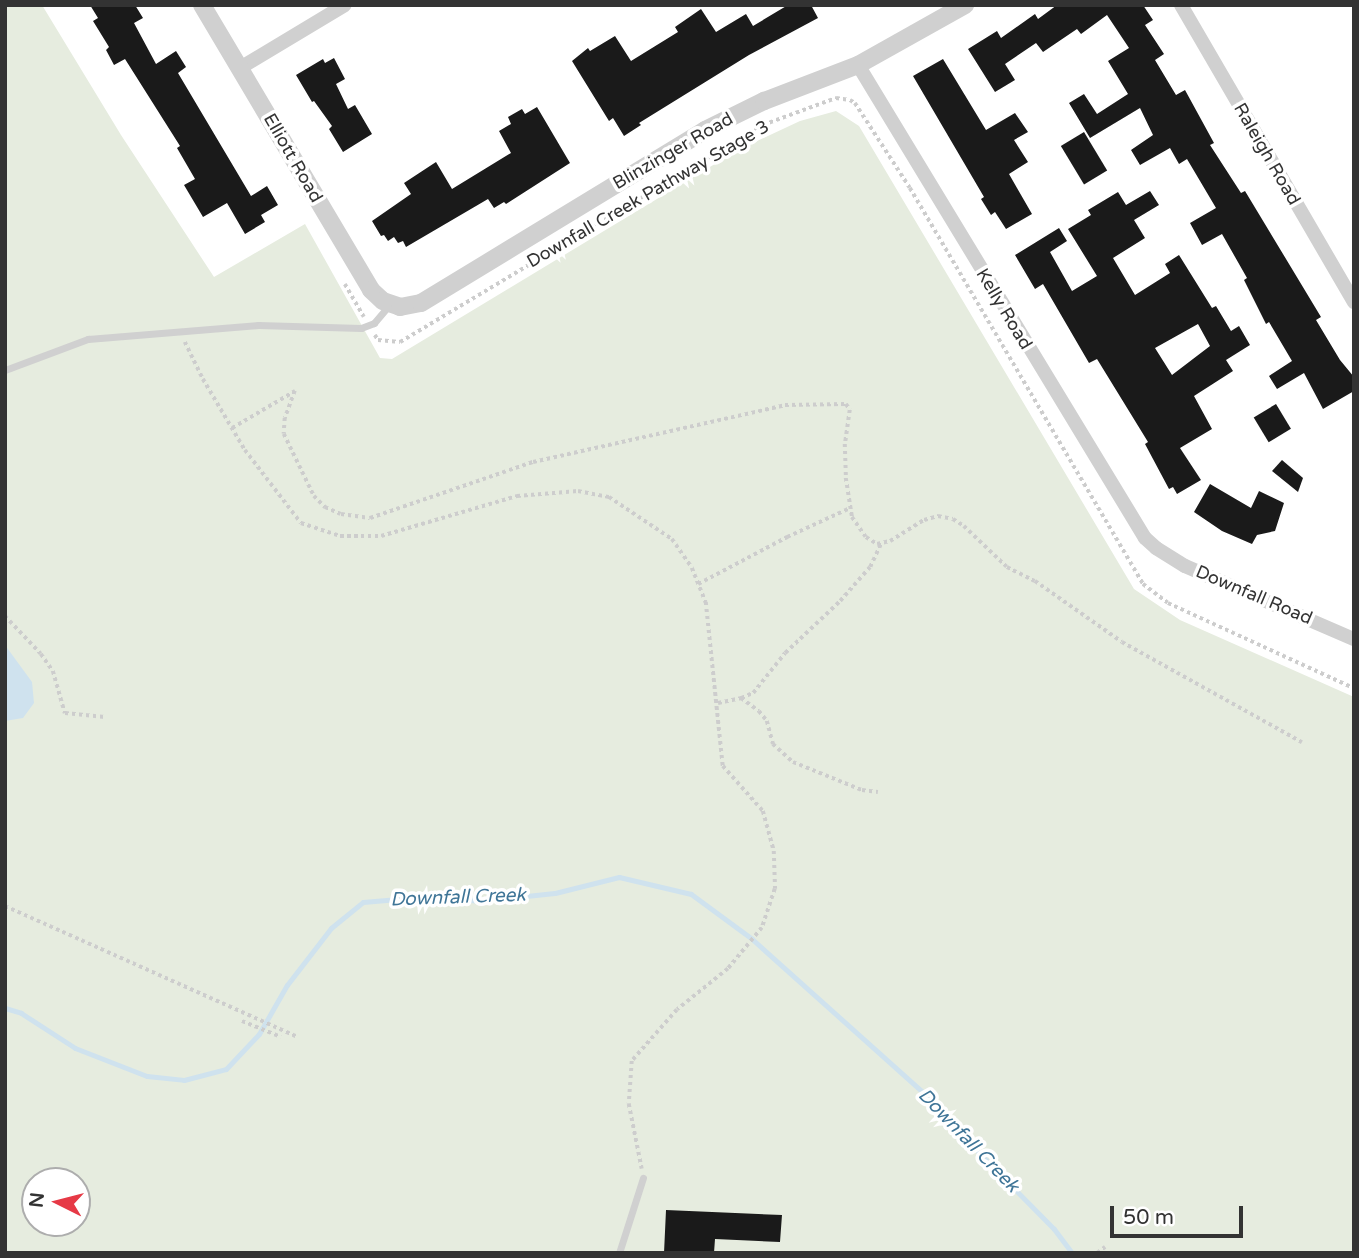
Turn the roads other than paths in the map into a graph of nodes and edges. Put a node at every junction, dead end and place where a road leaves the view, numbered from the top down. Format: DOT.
graph roads {
  1 [pos="202,5"];
  2 [pos="345,5"];
  3 [pos="965,5"];
  4 [pos="1181,5"];
  5 [pos="858,65"];
  6 [pos="240,68"];
  7 [pos="1354,302"];
  8 [pos="389,304"];
  9 [pos="5,370"];
  10 [pos="1156,548"];
  11 [pos="1354,639"];
  12 [pos="643,1178"];
  13 [pos="618,1253"];
  1 -- 6 [label="street, Elliott Road"];
  2 -- 6 [label="street"];
  3 -- 5 [label="street, Blinzinger Road"];
  4 -- 7 [label="street, Raleigh Road"];
  5 -- 8 [label="street, Blinzinger Road"];
  5 -- 10 [label="street, Kelly Road"];
  6 -- 8 [label="street, Elliott Road"];
  8 -- 9 [label="lane"];
  10 -- 11 [label="street, Downfall Road"];
  12 -- 13 [label="lane"];
}
